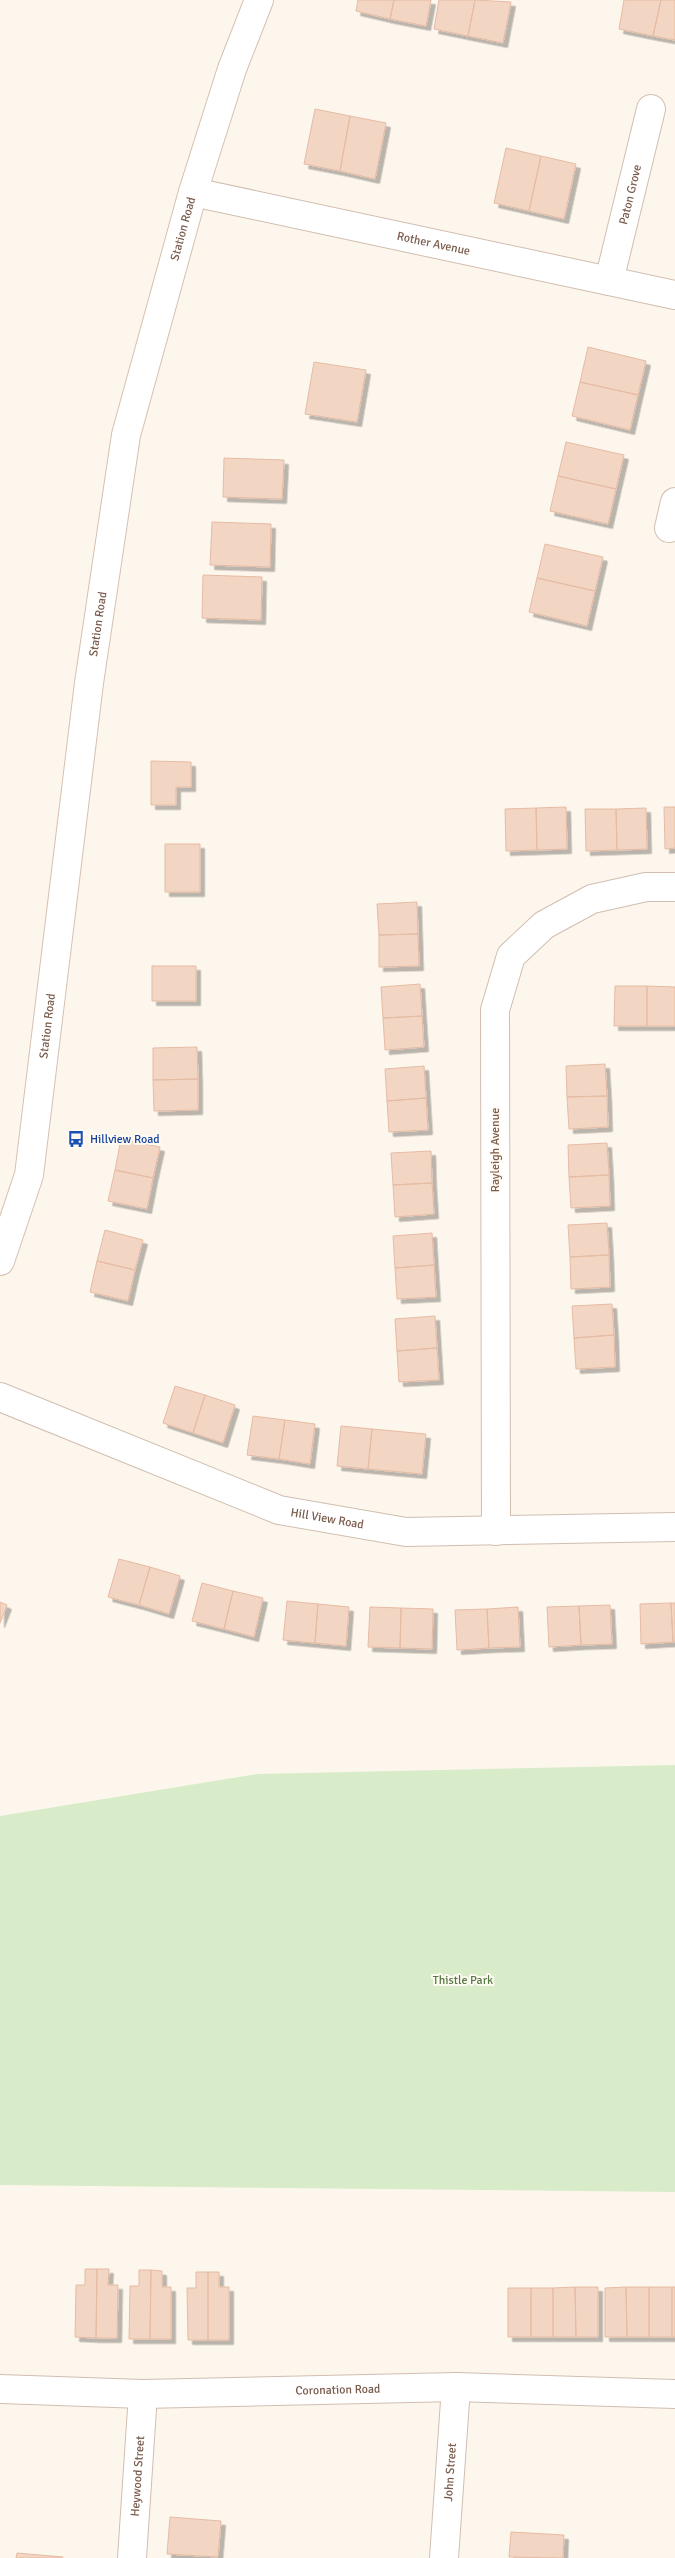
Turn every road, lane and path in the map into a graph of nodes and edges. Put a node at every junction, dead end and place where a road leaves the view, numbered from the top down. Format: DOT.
graph roads {
  1 [pos="259,0"];
  2 [pos="651,109"];
  3 [pos="193,192"];
  4 [pos="609,281"];
  5 [pos="675,295"];
  6 [pos="675,887"];
  7 [pos="0,1261"];
  8 [pos="0,1396"];
  9 [pos="675,1527"];
  10 [pos="496,1531"];
  11 [pos="456,2387"];
  12 [pos="0,2389"];
  13 [pos="144,2394"];
  14 [pos="675,2394"];
  15 [pos="132,2558"];
  16 [pos="444,2558"];
  1 -- 3 [label="street, Station Road"];
  2 -- 4 [label="street, Paton Grove"];
  3 -- 4 [label="street, Rother Avenue"];
  3 -- 7 [label="street, Station Road"];
  4 -- 5 [label="street, Rother Avenue"];
  6 -- 10 [label="street, Rayleigh Avenue"];
  8 -- 10 [label="street, Hill View Road"];
  9 -- 10 [label="street, Hill View Road"];
  11 -- 13 [label="street, Coronation Road"];
  11 -- 14 [label="street, Coronation Road"];
  11 -- 16 [label="street, John Street"];
  12 -- 13 [label="street, Coronation Road"];
  13 -- 15 [label="street, Heywood Street"];
}
